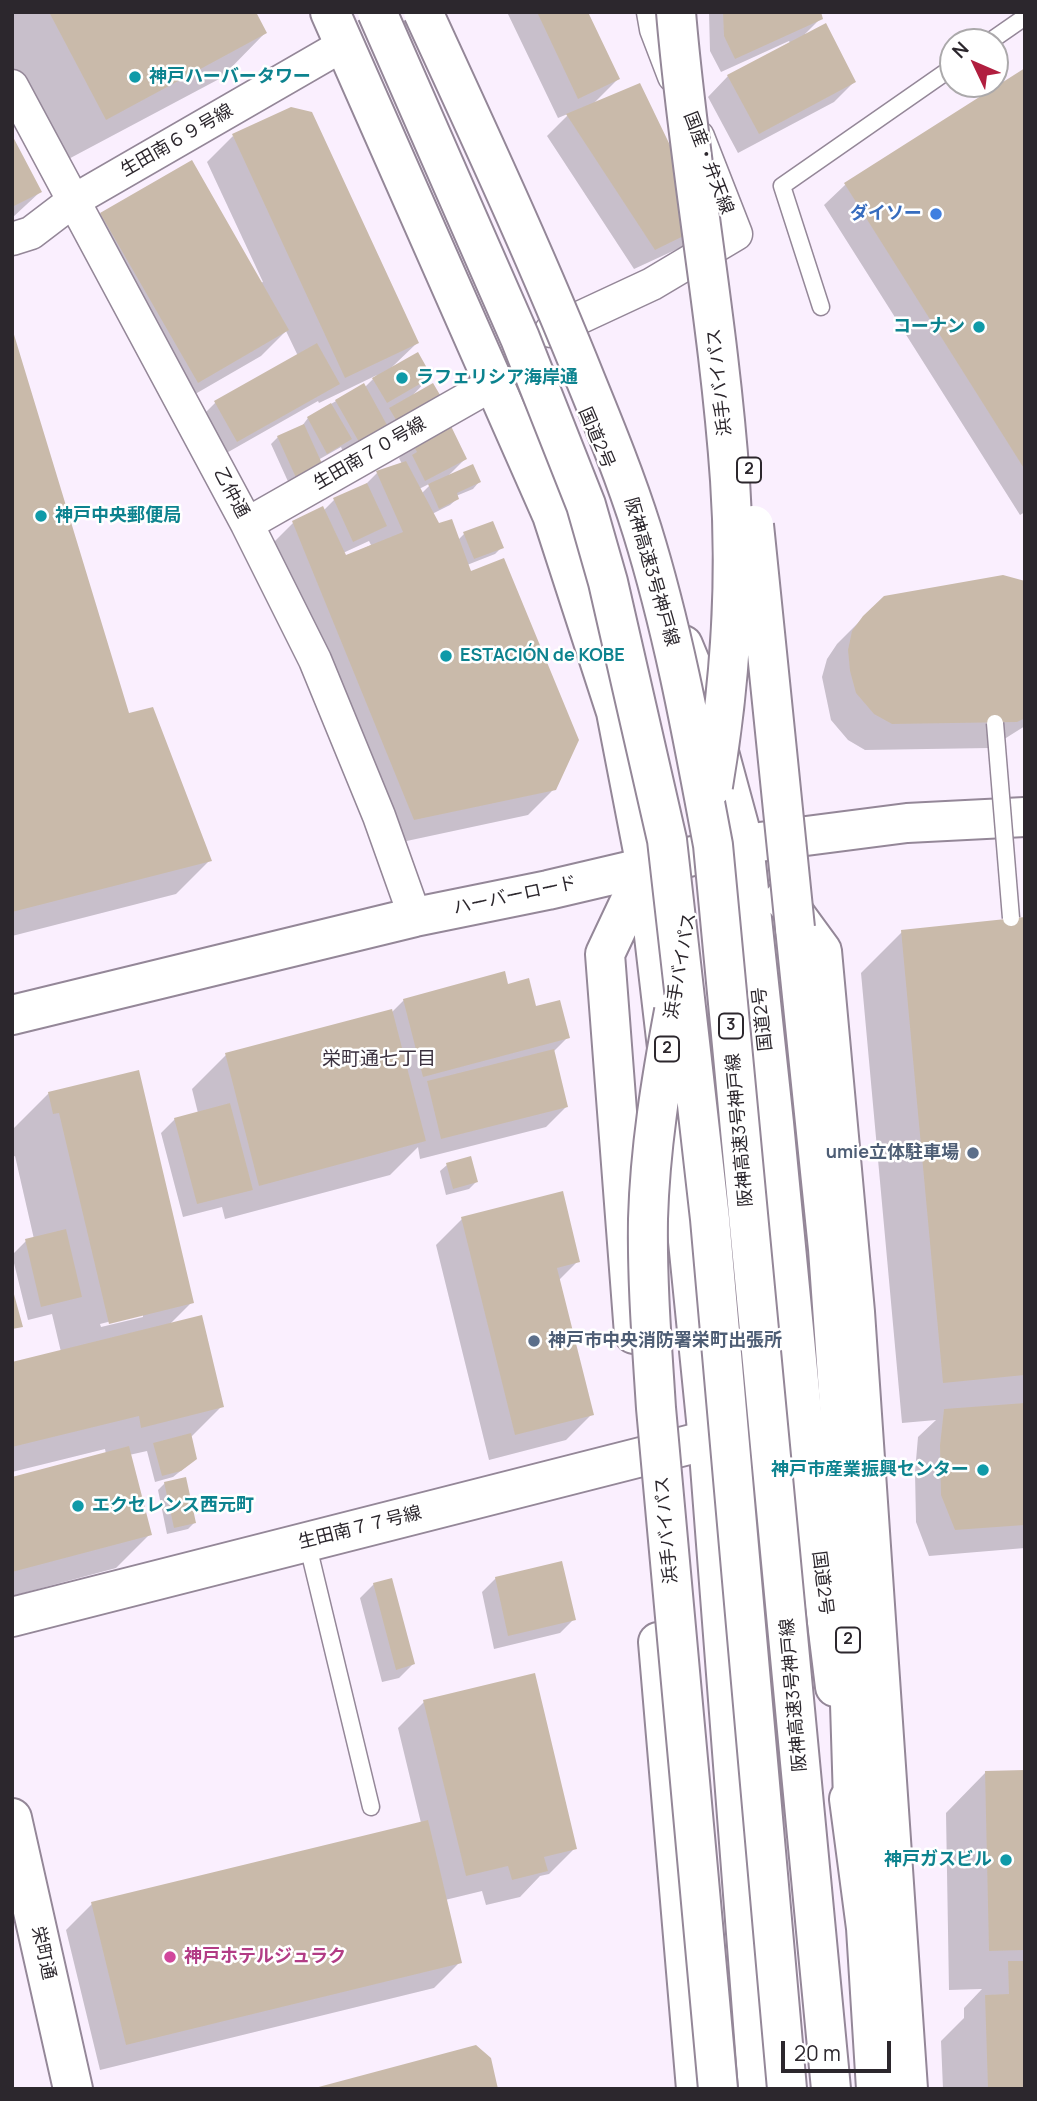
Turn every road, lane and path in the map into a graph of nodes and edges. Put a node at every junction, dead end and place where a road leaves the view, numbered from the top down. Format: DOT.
graph roads {
  1 [pos="377,12"];
  2 [pos="405,12"];
  3 [pos="423,12"];
  4 [pos="653,12"];
  5 [pos="676,12"];
  6 [pos="695,12"];
  7 [pos="1025,18"];
  8 [pos="337,28"];
  9 [pos="1009,29"];
  10 [pos="939,77"];
  11 [pos="12,86"];
  12 [pos="74,201"];
  13 [pos="12,239"];
  14 [pos="821,306"];
  15 [pos="551,331"];
  16 [pos="494,384"];
  17 [pos="247,524"];
  18 [pos="995,723"];
  19 [pos="1025,817"];
  20 [pos="744,844"];
  21 [pos="646,867"];
  22 [pos="415,917"];
  23 [pos="1011,918"];
  24 [pos="12,1015"];
  25 [pos="708,1440"];
  26 [pos="643,1457"];
  27 [pos="307,1542"];
  28 [pos="12,1617"];
  29 [pos="371,1807"];
  30 [pos="12,1818"];
  31 [pos="854,1832"];
  32 [pos="73,2089"];
  33 [pos="696,2089"];
  34 [pos="718,2089"];
  35 [pos="758,2089"];
  36 [pos="788,2089"];
  37 [pos="831,2089"];
  38 [pos="876,2089"];
  39 [pos="908,2089"];
  1 -- 36 [label="main road, bridge"];
  2 -- 15 [label="main road, 国道2号 / 2"];
  3 -- 37 [label="main road, 阪神高速3号神戸線 / 3, bridge"];
  4 -- 15 [label="street, 国産・弁天線"];
  5 -- 34 [label="main road, 浜手バイパス / 2, bridge"];
  6 -- 31 [label="main road, 浜手バイパス / 2, bridge"];
  7 -- 9 [label="lane"];
  8 -- 12 [label="street, 生田南６９号線"];
  8 -- 16 [label="main road, 2"];
  10 -- 14 [label="lane"];
  11 -- 12 [label="street, 乙仲通"];
  12 -- 13 [label="street, 生田南６９号線"];
  12 -- 17 [label="street, 乙仲通"];
  15 -- 20 [label="main road, 国道2号 / 2"];
  16 -- 17 [label="street, 生田南７０号線"];
  16 -- 21 [label="main road, 2"];
  17 -- 22 [label="street, 乙仲通"];
  18 -- 23 [label="lane, bridge"];
  19 -- 20 [label="main road, ハーバーロード"];
  20 -- 21 [label="main road, ハーバーロード"];
  20 -- 31 [label="main road, 国道2号 / 2"];
  20 -- 39 [label="main road"];
  21 -- 22 [label="main road, ハーバーロード"];
  21 -- 25 [label="main road, 2"];
  21 -- 26 [label="main road"];
  22 -- 24 [label="main road, ハーバーロード"];
  25 -- 26 [label="main road, 生田南７７号線"];
  25 -- 35 [label="main road, 2"];
  26 -- 27 [label="main road, 生田南７７号線"];
  26 -- 33 [label="main road"];
  27 -- 28 [label="main road, 生田南７７号線"];
  27 -- 29 [label="lane"];
  30 -- 32 [label="main road, 栄町通"];
  31 -- 38 [label="main road, 国道2号 / 2"];
}
